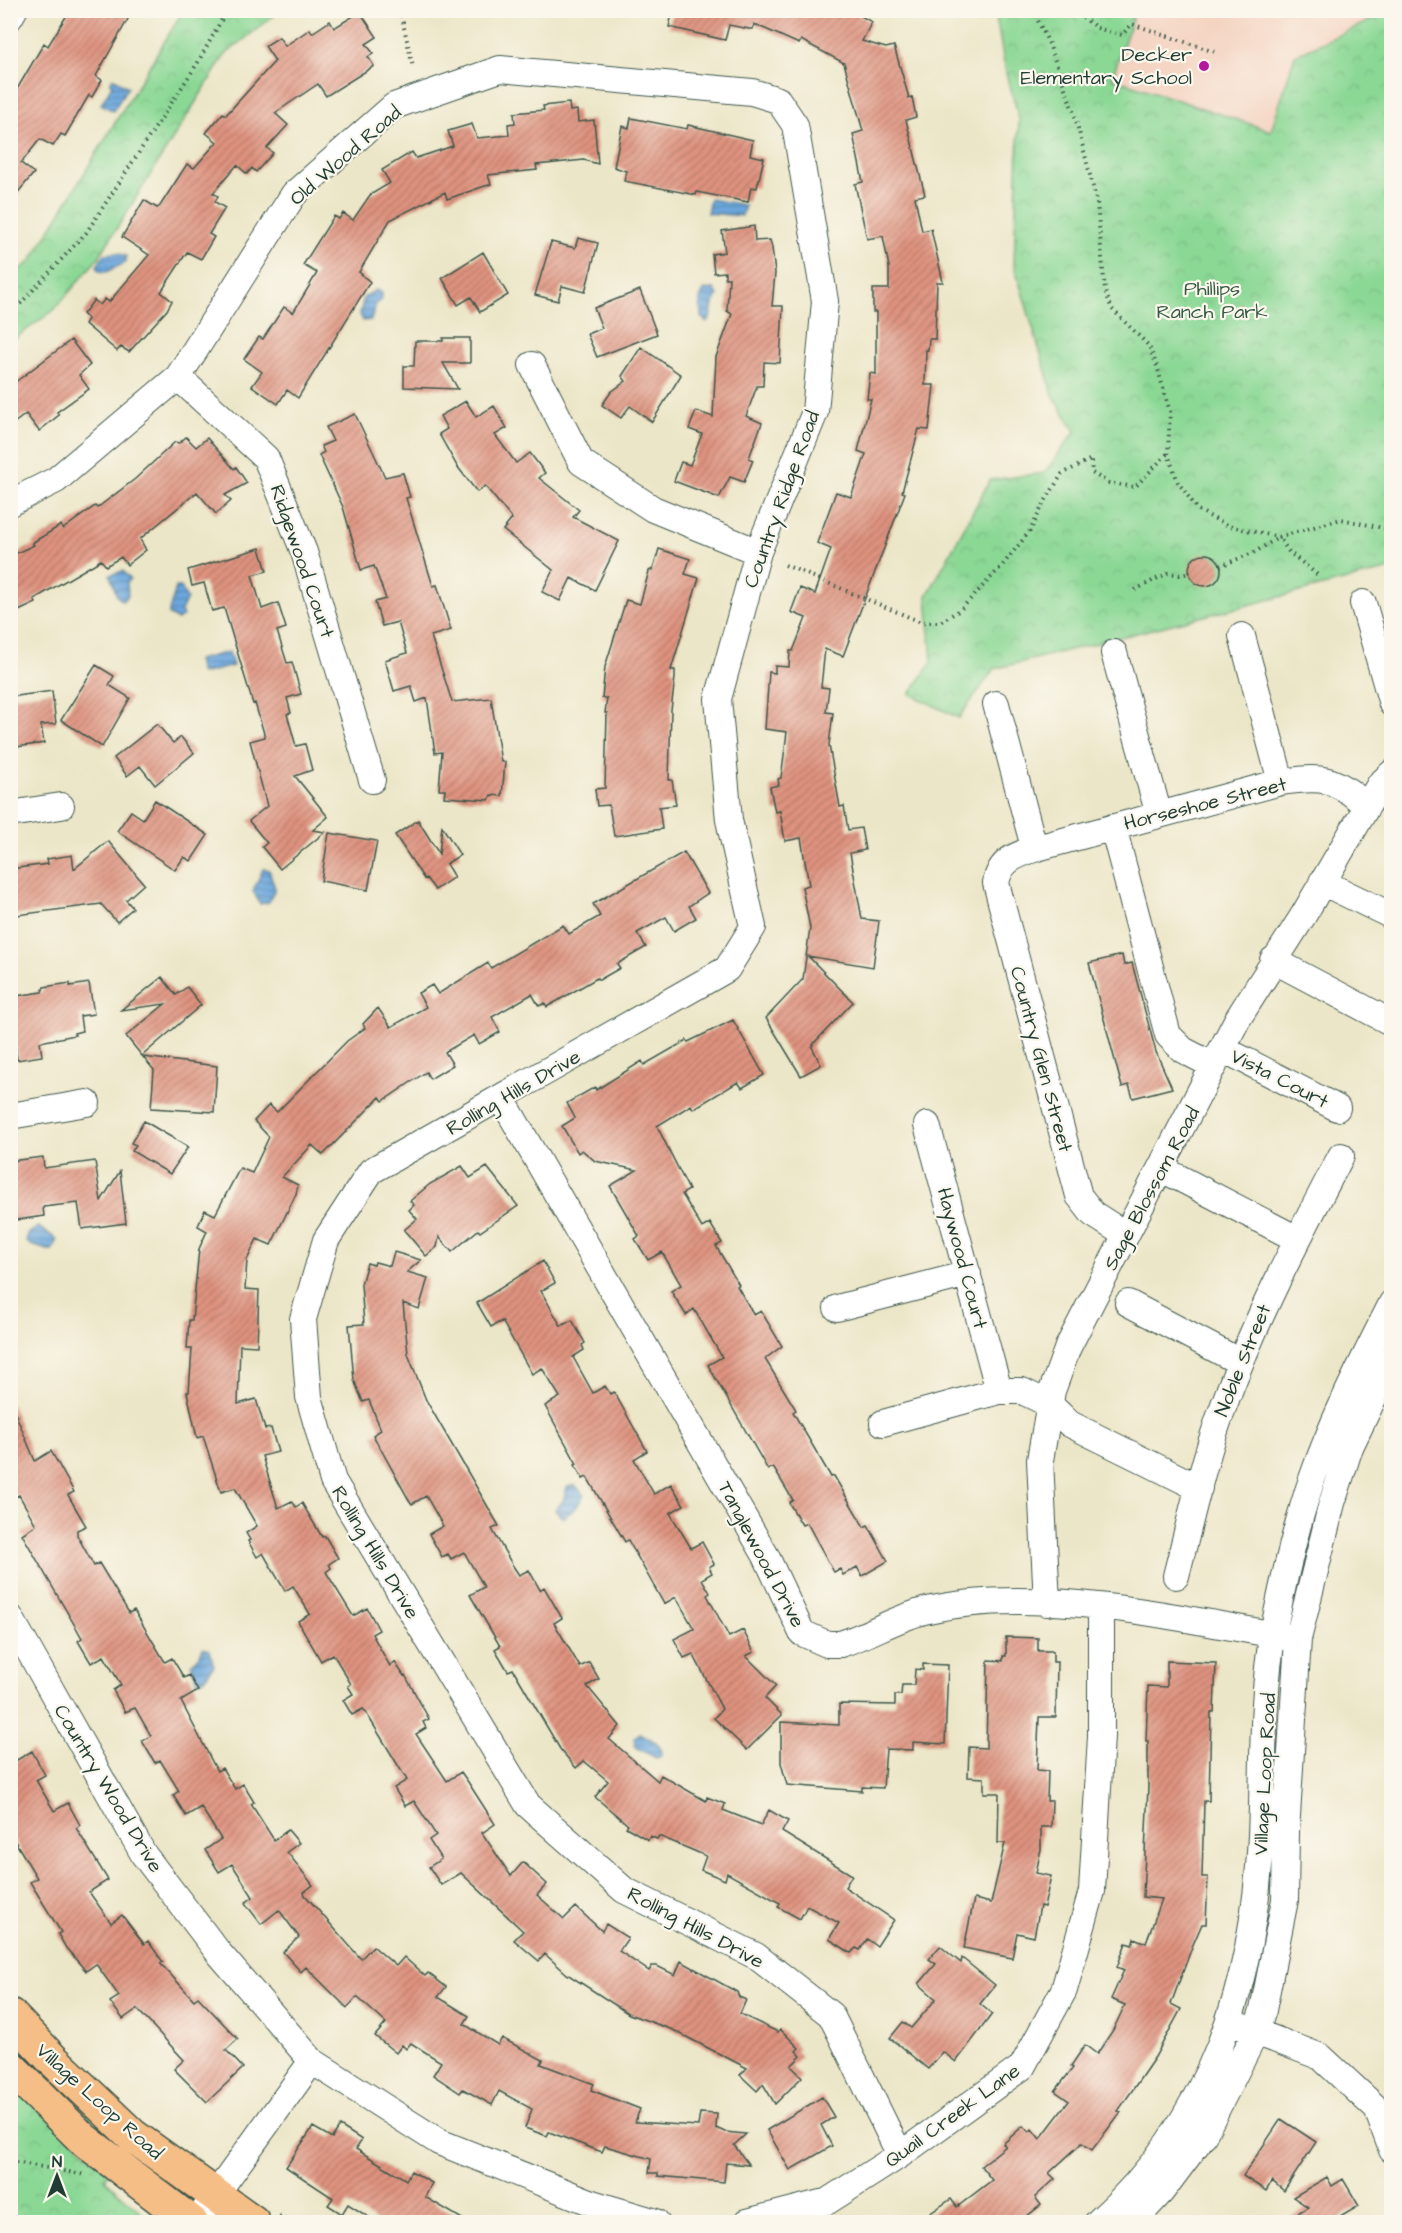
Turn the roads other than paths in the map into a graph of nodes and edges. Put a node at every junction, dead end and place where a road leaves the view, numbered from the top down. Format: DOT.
graph roads {
  1 [pos="14,10"];
  2 [pos="10,17"];
  3 [pos="795,125"];
  4 [pos="532,365"];
  5 [pos="177,377"];
  6 [pos="10,503"];
  7 [pos="758,552"];
  8 [pos="1363,603"];
  9 [pos="1242,636"];
  10 [pos="1114,653"];
  11 [pos="996,704"];
  12 [pos="1392,704"];
  13 [pos="1392,773"];
  14 [pos="372,780"];
  15 [pos="1281,782"];
  16 [pos="61,806"];
  17 [pos="1366,806"];
  18 [pos="10,814"];
  19 [pos="1159,815"];
  20 [pos="1113,827"];
  21 [pos="1037,848"];
  22 [pos="1004,862"];
  23 [pos="1322,882"];
  24 [pos="1392,916"];
  25 [pos="1273,960"];
  26 [pos="727,969"];
  27 [pos="1392,1023"];
  28 [pos="1219,1058"];
  29 [pos="502,1099"];
  30 [pos="87,1103"];
  31 [pos="1337,1108"];
  32 [pos="10,1116"];
  33 [pos="927,1125"];
  34 [pos="1341,1156"];
  35 [pos="1162,1169"];
  36 [pos="1126,1235"];
  37 [pos="1297,1239"];
  38 [pos="968,1274"];
  39 [pos="1128,1303"];
  40 [pos="1392,1303"];
  41 [pos="837,1308"];
  42 [pos="1392,1359"];
  43 [pos="1240,1362"];
  44 [pos="1375,1385"];
  45 [pos="999,1391"];
  46 [pos="1049,1404"];
  47 [pos="883,1423"];
  48 [pos="1199,1488"];
  49 [pos="1176,1576"];
  50 [pos="1047,1603"];
  51 [pos="1101,1606"];
  52 [pos="10,1617"];
  53 [pos="1273,1635"];
  54 [pos="1298,1639"];
  55 [pos="10,2015"];
  56 [pos="1229,2022"];
  57 [pos="1256,2032"];
  58 [pos="312,2061"];
  59 [pos="10,2067"];
  60 [pos="1392,2150"];
  61 [pos="900,2155"];
  62 [pos="205,2210"];
  63 [pos="191,2223"];
  64 [pos="253,2223"];
  65 [pos="656,2223"];
  66 [pos="747,2223"];
  67 [pos="1098,2223"];
  68 [pos="1133,2223"];
  1 -- 2 [label="street"];
  3 -- 5 [label="street, Old Wood Road"];
  3 -- 7 [label="street, Country Ridge Road"];
  4 -- 7 [label="street"];
  5 -- 6 [label="street, Old Wood Road"];
  5 -- 14 [label="street, Ridgewood Court"];
  7 -- 26 [label="street, Country Ridge Road"];
  8 -- 12 [label="street"];
  9 -- 15 [label="street"];
  10 -- 19 [label="street"];
  11 -- 21 [label="street"];
  13 -- 17 [label="street, Sage Blossom Road"];
  15 -- 17 [label="street, Horseshoe Street"];
  15 -- 19 [label="street, Horseshoe Street"];
  16 -- 18 [label="street"];
  17 -- 23 [label="street, Sage Blossom Road"];
  19 -- 20 [label="street, Horseshoe Street"];
  20 -- 21 [label="street, Horseshoe Street"];
  20 -- 28 [label="street, Vista Court"];
  21 -- 22 [label="street, Horseshoe Street"];
  22 -- 36 [label="street, Country Glen Street"];
  23 -- 24 [label="street"];
  23 -- 25 [label="street, Sage Blossom Road"];
  25 -- 27 [label="street"];
  25 -- 28 [label="street, Sage Blossom Road"];
  26 -- 29 [label="street, Rolling Hills Drive"];
  28 -- 31 [label="street, Vista Court"];
  28 -- 35 [label="street, Sage Blossom Road"];
  29 -- 50 [label="street, Tanglewood Drive"];
  29 -- 61 [label="street, Rolling Hills Drive"];
  30 -- 32 [label="street"];
  33 -- 38 [label="street, Haywood Court"];
  34 -- 37 [label="street, Noble Street"];
  35 -- 36 [label="street, Sage Blossom Road"];
  35 -- 37 [label="street"];
  36 -- 46 [label="street, Sage Blossom Road"];
  37 -- 43 [label="street, Noble Street"];
  38 -- 41 [label="street"];
  38 -- 45 [label="street, Haywood Court"];
  39 -- 43 [label="street"];
  40 -- 44 [label="street, Village Loop Road"];
  42 -- 44 [label="street, Village Loop Road"];
  43 -- 48 [label="street, Noble Street"];
  44 -- 53 [label="street, Village Loop Road"];
  44 -- 54 [label="street, Village Loop Road"];
  45 -- 46 [label="street"];
  45 -- 47 [label="street"];
  46 -- 48 [label="street"];
  46 -- 50 [label="street, Sage Blossom Road"];
  48 -- 49 [label="street, Noble Street"];
  50 -- 51 [label="street, Tanglewood Drive"];
  51 -- 53 [label="street, Tanglewood Drive"];
  51 -- 61 [label="street, Quail Creek Lane"];
  52 -- 58 [label="street, Country Wood Drive"];
  53 -- 54 [label="street, Tanglewood Drive"];
  53 -- 56 [label="street, Village Loop Road"];
  54 -- 57 [label="street, Village Loop Road"];
  55 -- 62 [label="main road, Village Loop Road"];
  56 -- 57 [label="street"];
  56 -- 67 [label="street, Village Loop Road"];
  57 -- 60 [label="street"];
  57 -- 68 [label="street, Village Loop Road"];
  58 -- 62 [label="street"];
  58 -- 65 [label="street"];
  59 -- 63 [label="main road, Village Loop Road"];
  61 -- 66 [label="street, Quail Creek Lane"];
  62 -- 64 [label="main road, Village Loop Road"];
}
